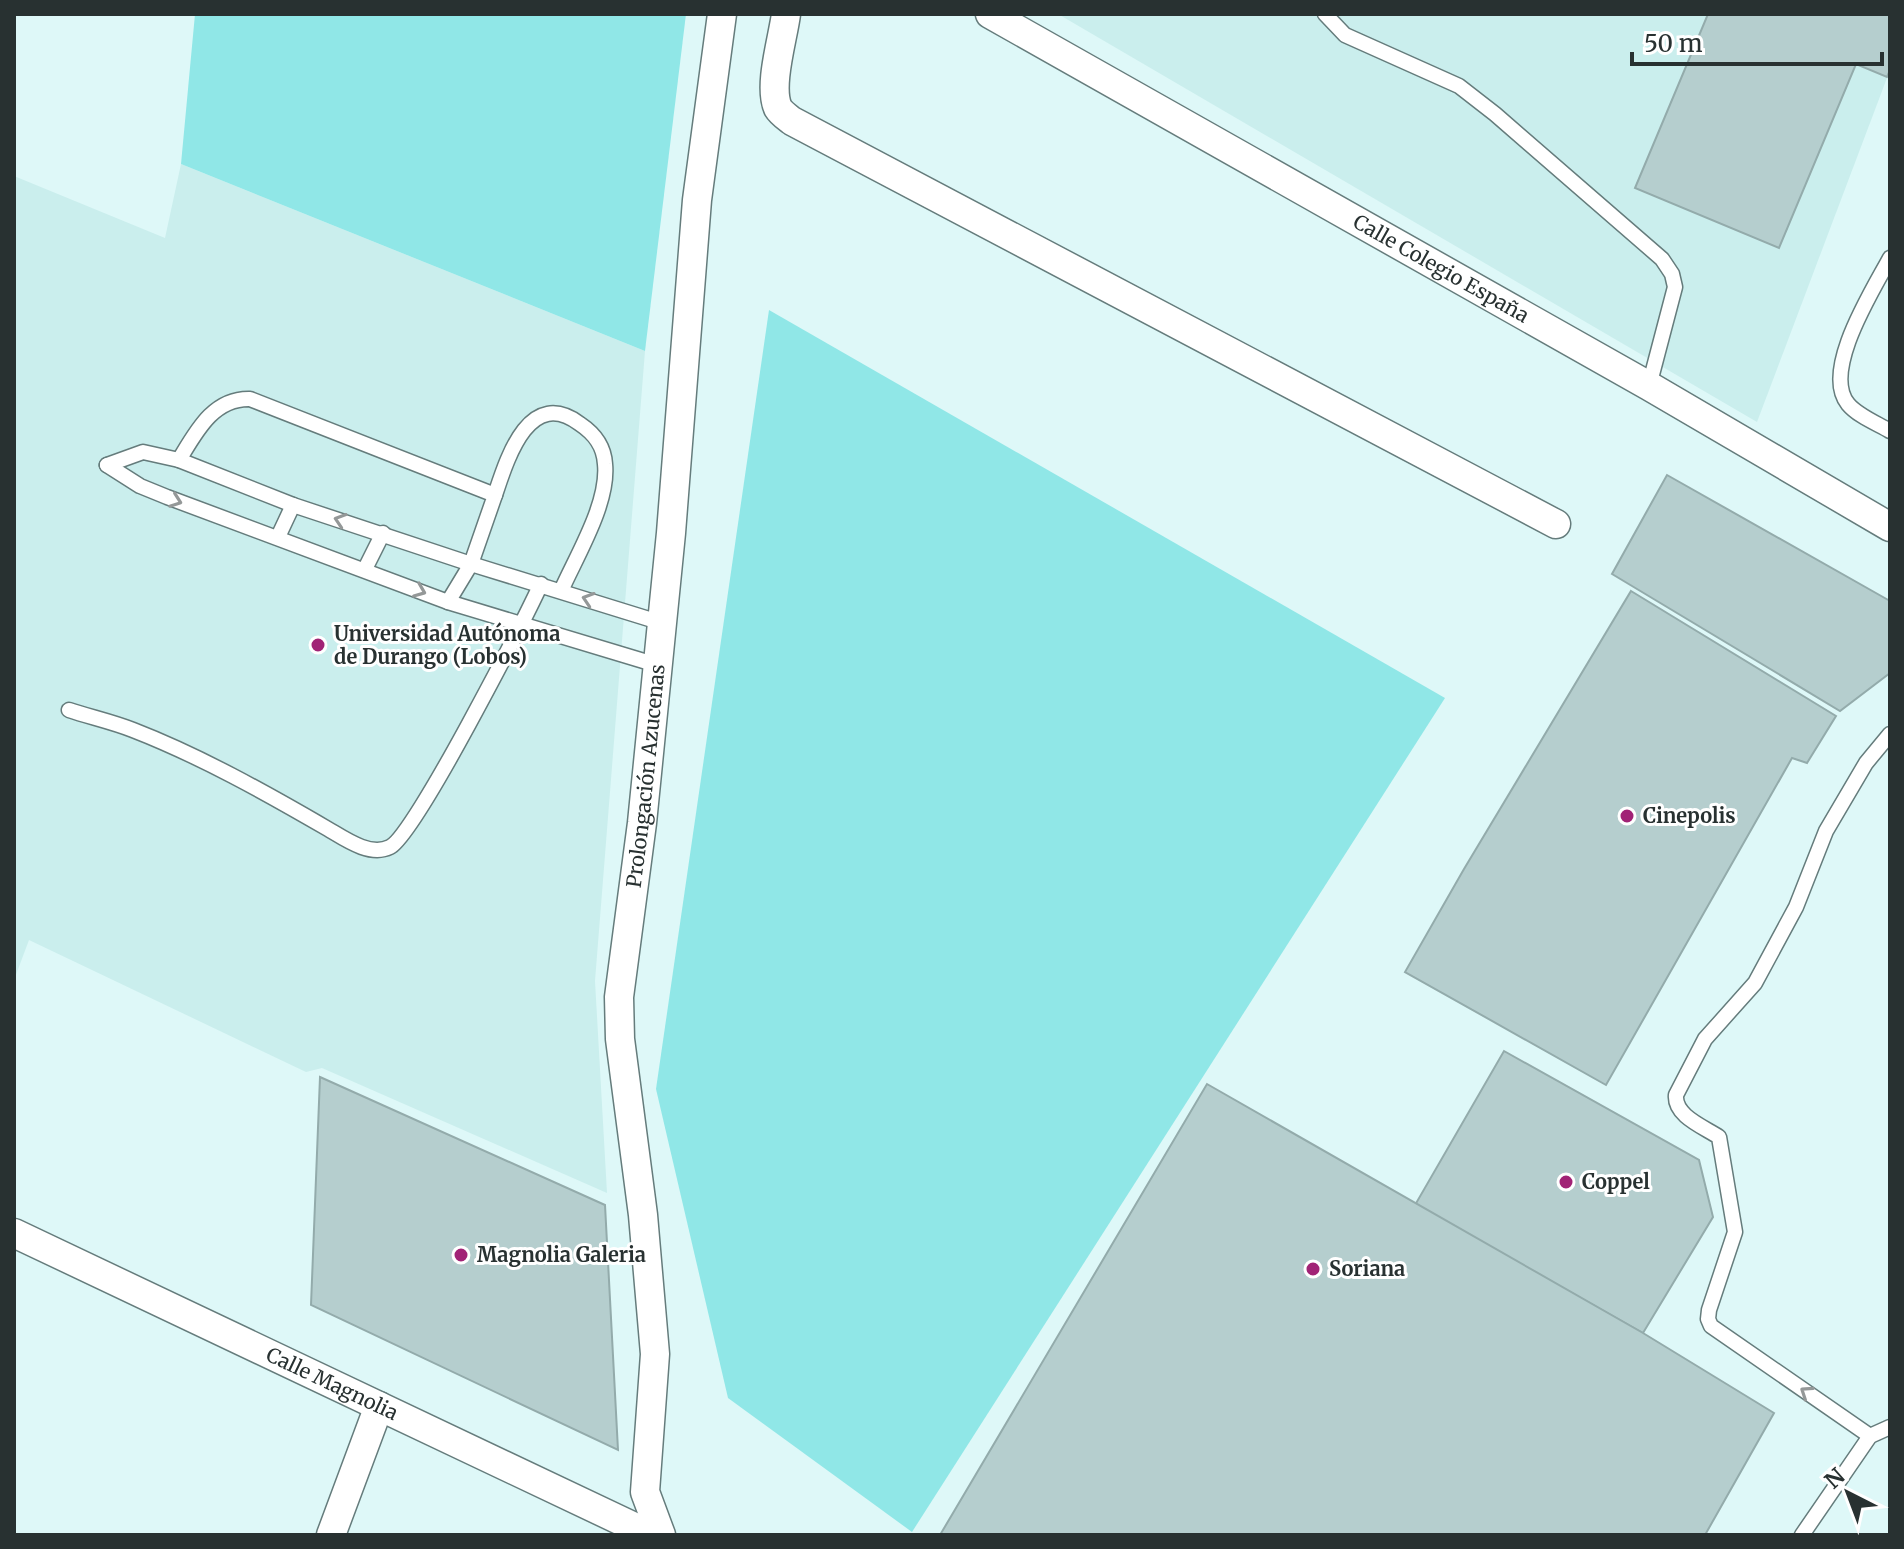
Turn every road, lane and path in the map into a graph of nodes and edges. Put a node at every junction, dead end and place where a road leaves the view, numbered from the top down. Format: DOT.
graph roads {
  1 [pos="722,14"];
  2 [pos="786,14"];
  3 [pos="990,14"];
  4 [pos="1325,14"];
  5 [pos="1890,258"];
  6 [pos="1649,386"];
  7 [pos="1890,431"];
  8 [pos="179,460"];
  9 [pos="495,495"];
  10 [pos="293,505"];
  11 [pos="1556,524"];
  12 [pos="1890,527"];
  13 [pos="383,533"];
  14 [pos="278,537"];
  15 [pos="471,564"];
  16 [pos="365,569"];
  17 [pos="541,584"];
  18 [pos="561,591"];
  19 [pos="448,602"];
  20 [pos="662,623"];
  21 [pos="522,624"];
  22 [pos="657,665"];
  23 [pos="69,710"];
  24 [pos="1890,734"];
  25 [pos="14,1233"];
  26 [pos="379,1406"];
  27 [pos="1890,1427"];
  28 [pos="1870,1436"];
  29 [pos="331,1535"];
  30 [pos="651,1535"];
  31 [pos="661,1535"];
  32 [pos="1802,1535"];
  1 -- 20 [label="street, Prolongación Azucenas"];
  2 -- 11 [label="street"];
  3 -- 6 [label="street, Calle Colegio España"];
  4 -- 6 [label="lane"];
  5 -- 7 [label="lane"];
  6 -- 12 [label="street, Calle Colegio España"];
  8 -- 9 [label="lane"];
  8 -- 10 [label="lane"];
  8 -- 14 [label="lane, one-way"];
  9 -- 15 [label="lane"];
  9 -- 18 [label="lane"];
  13 -- 10 [label="lane, one-way"];
  10 -- 14 [label="lane"];
  13 -- 15 [label="lane"];
  13 -- 16 [label="lane"];
  14 -- 16 [label="lane"];
  15 -- 17 [label="lane"];
  15 -- 19 [label="lane"];
  16 -- 19 [label="lane, one-way"];
  17 -- 18 [label="lane"];
  17 -- 21 [label="lane"];
  20 -- 18 [label="lane, one-way"];
  19 -- 21 [label="lane"];
  20 -- 22 [label="street, Prolongación Azucenas"];
  21 -- 22 [label="lane"];
  21 -- 23 [label="lane"];
  22 -- 31 [label="street, Prolongación Azucenas"];
  28 -- 24 [label="lane, one-way"];
  25 -- 26 [label="street, Calle Magnolia"];
  26 -- 29 [label="street"];
  26 -- 30 [label="street, Calle Magnolia"];
  27 -- 28 [label="lane"];
  28 -- 32 [label="lane"];
}
